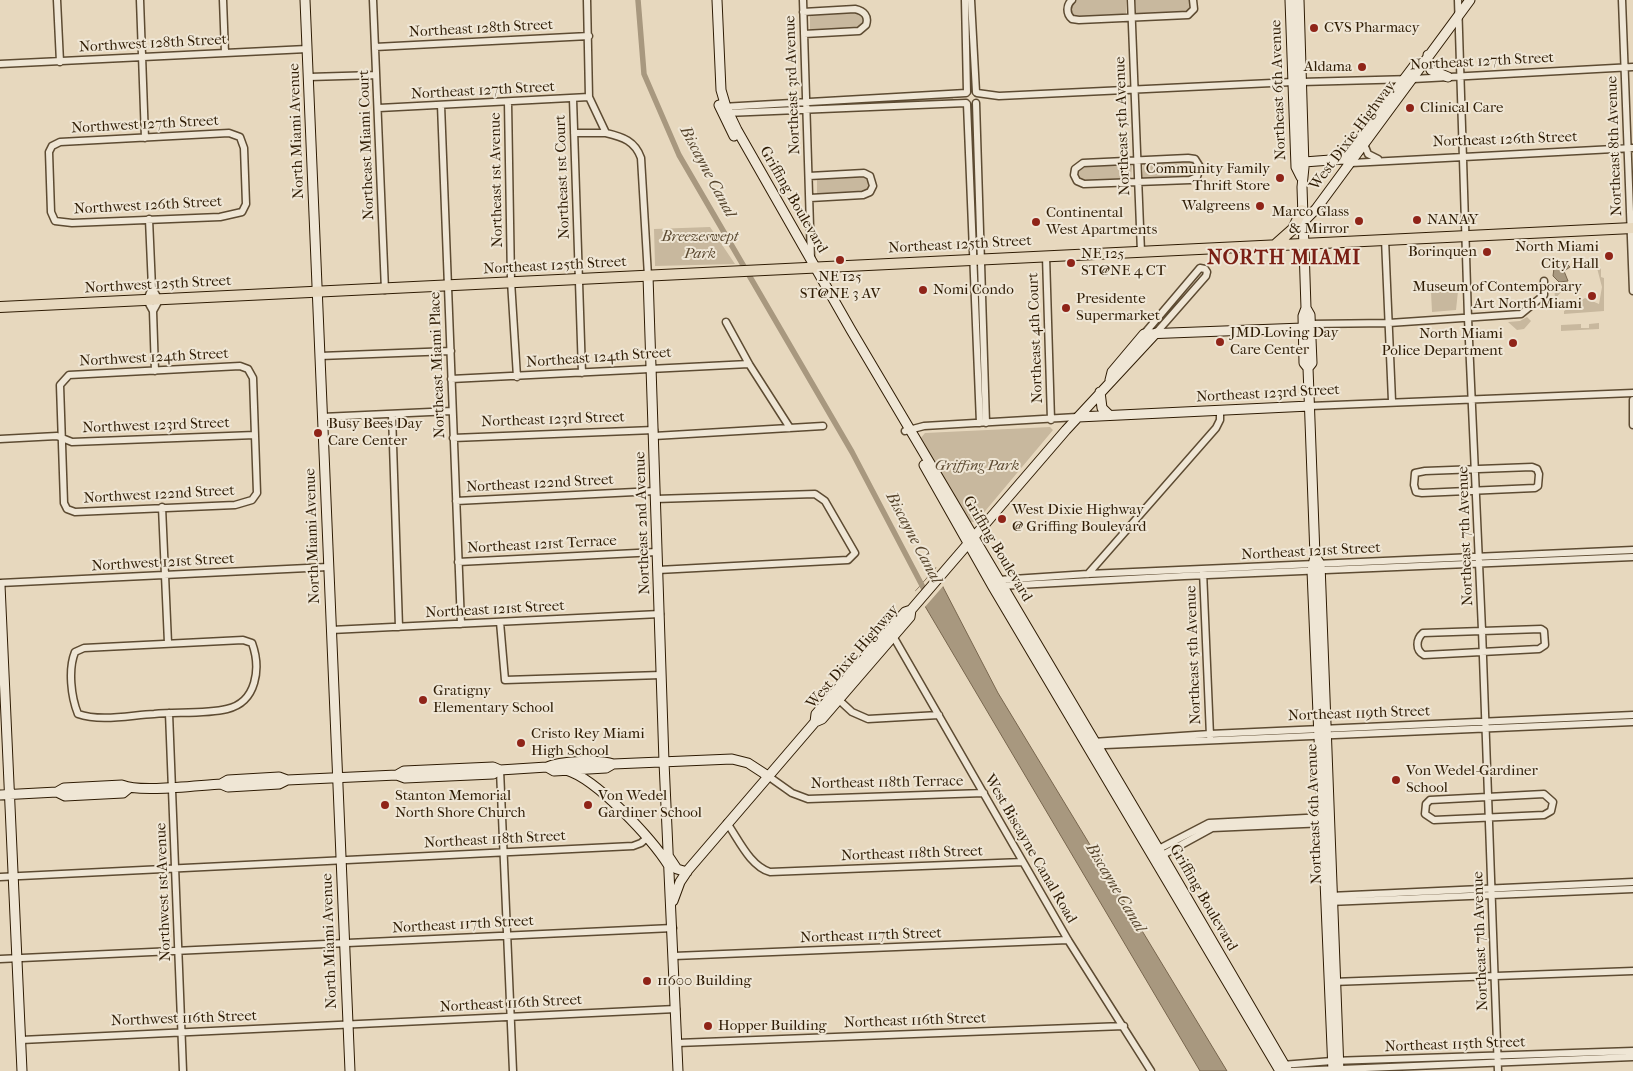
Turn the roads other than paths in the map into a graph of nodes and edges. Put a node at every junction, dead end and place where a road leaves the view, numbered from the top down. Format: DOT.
graph roads {
  1 [pos="56,0"];
  2 [pos="140,0"];
  3 [pos="223,0"];
  4 [pos="305,0"];
  5 [pos="373,0"];
  6 [pos="587,0"];
  7 [pos="712,0"];
  8 [pos="717,0"];
  9 [pos="803,0"];
  10 [pos="965,0"];
  11 [pos="971,0"];
  12 [pos="1072,0"];
  13 [pos="1131,0"];
  14 [pos="1193,0"];
  15 [pos="1290,0"];
  16 [pos="1299,0"];
  17 [pos="1458,0"];
  18 [pos="1470,0"];
  19 [pos="1622,0"];
  20 [pos="803,12"];
  21 [pos="1460,14"];
  22 [pos="1132,18"];
  23 [pos="716,33"];
  24 [pos="804,34"];
  25 [pos="588,36"];
  26 [pos="376,47"];
  27 [pos="307,49"];
  28 [pos="225,53"];
  29 [pos="1428,55"];
  30 [pos="143,58"];
  31 [pos="60,62"];
  32 [pos="0,64"];
  33 [pos="1625,67"];
  34 [pos="1633,67"];
  35 [pos="376,76"];
  36 [pos="1461,76"];
  37 [pos="308,77"];
  38 [pos="1448,77"];
  39 [pos="1409,78"];
  40 [pos="1297,82"];
  41 [pos="1135,90"];
  42 [pos="976,92"];
  43 [pos="966,93"];
  44 [pos="999,96"];
  45 [pos="589,97"];
  46 [pos="574,99"];
  47 [pos="508,102"];
  48 [pos="977,102"];
  49 [pos="967,103"];
  50 [pos="441,105"];
  51 [pos="807,105"];
  52 [pos="379,108"];
  53 [pos="724,110"];
  54 [pos="574,133"];
  55 [pos="606,133"];
  56 [pos="145,138"];
  57 [pos="1364,144"];
  58 [pos="1630,148"];
  59 [pos="1464,156"];
  60 [pos="1137,160"];
  61 [pos="1378,160"];
  62 [pos="1347,161"];
  63 [pos="1304,162"];
  64 [pos="809,176"];
  65 [pos="1302,177"];
  66 [pos="974,179"];
  67 [pos="1138,182"];
  68 [pos="810,198"];
  69 [pos="1302,210"];
  70 [pos="242,212"];
  71 [pos="149,219"];
  72 [pos="55,221"];
  73 [pos="1303,222"];
  74 [pos="1632,228"];
  75 [pos="1466,234"];
  76 [pos="1385,239"];
  77 [pos="1304,244"];
  78 [pos="1275,245"];
  79 [pos="1141,252"];
  80 [pos="1046,256"];
  81 [pos="977,260"];
  82 [pos="812,264"];
  83 [pos="648,276"];
  84 [pos="579,280"];
  85 [pos="511,282"];
  86 [pos="1544,282"];
  87 [pos="448,287"];
  88 [pos="152,288"];
  89 [pos="384,290"];
  90 [pos="1633,291"];
  91 [pos="318,292"];
  92 [pos="147,300"];
  93 [pos="159,300"];
  94 [pos="0,308"];
  95 [pos="153,311"];
  96 [pos="1468,318"];
  97 [pos="726,322"];
  98 [pos="1389,323"];
  99 [pos="1307,326"];
  100 [pos="1156,333"];
  101 [pos="1144,334"];
  102 [pos="451,351"];
  103 [pos="320,356"];
  104 [pos="749,364"];
  105 [pos="652,368"];
  106 [pos="155,371"];
  107 [pos="582,373"];
  108 [pos="517,377"];
  109 [pos="451,379"];
  110 [pos="1110,380"];
  111 [pos="1100,392"];
  112 [pos="1633,394"];
  113 [pos="1473,398"];
  114 [pos="1633,400"];
  115 [pos="1392,401"];
  116 [pos="1310,406"];
  117 [pos="1220,410"];
  118 [pos="452,411"];
  119 [pos="392,414"];
  120 [pos="1109,414"];
  121 [pos="322,417"];
  122 [pos="1078,417"];
  123 [pos="1051,420"];
  124 [pos="983,423"];
  125 [pos="1633,425"];
  126 [pos="823,426"];
  127 [pos="790,428"];
  128 [pos="907,430"];
  129 [pos="654,433"];
  130 [pos="255,435"];
  131 [pos="453,438"];
  132 [pos="0,439"];
  133 [pos="62,439"];
  134 [pos="1475,468"];
  135 [pos="1476,491"];
  136 [pos="655,495"];
  137 [pos="456,500"];
  138 [pos="162,508"];
  139 [pos="971,539"];
  140 [pos="1633,550"];
  141 [pos="657,552"];
  142 [pos="1633,557"];
  143 [pos="1479,560"];
  144 [pos="458,562"];
  145 [pos="1316,565"];
  146 [pos="328,567"];
  147 [pos="658,570"];
  148 [pos="1203,572"];
  149 [pos="1088,574"];
  150 [pos="164,576"];
  151 [pos="1001,583"];
  152 [pos="0,584"];
  153 [pos="991,585"];
  154 [pos="911,610"];
  155 [pos="660,614"];
  156 [pos="500,622"];
  157 [pos="461,624"];
  158 [pos="399,627"];
  159 [pos="331,630"];
  160 [pos="1482,630"];
  161 [pos="1,633"];
  162 [pos="893,636"];
  163 [pos="168,643"];
  164 [pos="1483,653"];
  165 [pos="661,675"];
  166 [pos="838,700"];
  167 [pos="169,713"];
  168 [pos="2,714"];
  169 [pos="1633,715"];
  170 [pos="939,716"];
  171 [pos="814,722"];
  172 [pos="1633,722"];
  173 [pos="1486,725"];
  174 [pos="1322,733"];
  175 [pos="1210,737"];
  176 [pos="1092,746"];
  177 [pos="664,762"];
  178 [pos="613,764"];
  179 [pos="547,767"];
  180 [pos="500,770"];
  181 [pos="566,770"];
  182 [pos="768,776"];
  183 [pos="336,778"];
  184 [pos="173,786"];
  185 [pos="984,793"];
  186 [pos="10,794"];
  187 [pos="0,795"];
  188 [pos="1488,796"];
  189 [pos="1489,818"];
  190 [pos="1326,820"];
  191 [pos="728,823"];
  192 [pos="648,838"];
  193 [pos="504,851"];
  194 [pos="1157,854"];
  195 [pos="669,856"];
  196 [pos="340,861"];
  197 [pos="1023,862"];
  198 [pos="669,866"];
  199 [pos="177,869"];
  200 [pos="687,872"];
  201 [pos="14,876"];
  202 [pos="0,877"];
  203 [pos="1633,882"];
  204 [pos="1633,889"];
  205 [pos="1493,892"];
  206 [pos="1329,899"];
  207 [pos="672,903"];
  208 [pos="673,928"];
  209 [pos="506,935"];
  210 [pos="1068,940"];
  211 [pos="344,943"];
  212 [pos="178,951"];
  213 [pos="674,956"];
  214 [pos="18,958"];
  215 [pos="0,959"];
  216 [pos="1633,971"];
  217 [pos="1495,976"];
  218 [pos="1332,982"];
  219 [pos="676,1009"];
  220 [pos="510,1017"];
  221 [pos="347,1024"];
  222 [pos="1124,1026"];
  223 [pos="181,1032"];
  224 [pos="21,1040"];
  225 [pos="677,1043"];
  226 [pos="1633,1051"];
  227 [pos="1633,1057"];
  228 [pos="1497,1059"];
  229 [pos="1335,1067"];
  230 [pos="1282,1068"];
  231 [pos="22,1071"];
  232 [pos="183,1071"];
  233 [pos="350,1071"];
  234 [pos="513,1071"];
  235 [pos="678,1071"];
  236 [pos="1151,1071"];
  237 [pos="1292,1071"];
  238 [pos="1498,1071"];
  1 -- 31 [label="street"];
  2 -- 30 [label="street"];
  3 -- 28 [label="street"];
  4 -- 27 [label="main road, North Miami Avenue"];
  5 -- 26 [label="street, Northeast Miami Court"];
  6 -- 25 [label="street"];
  7 -- 23 [label="main road, Griffing Boulevard"];
  8 -- 23 [label="main road, Griffing Boulevard"];
  9 -- 20 [label="street, Northeast 3rd Avenue"];
  10 -- 43 [label="street"];
  11 -- 42 [label="street"];
  12 -- 22 [label="street"];
  13 -- 22 [label="street, Northeast 5th Avenue"];
  14 -- 22 [label="street"];
  15 -- 40 [label="main road, Northeast 6th Avenue"];
  16 -- 40 [label="main road, Northeast 6th Avenue"];
  17 -- 21 [label="street, Northeast 7th Avenue"];
  18 -- 21 [label="main road, West Dixie Highway"];
  19 -- 33 [label="street, Northeast 8th Avenue"];
  20 -- 24 [label="street, Northeast 3rd Avenue"];
  20 -- 24 [label="street"];
  21 -- 29 [label="main road, West Dixie Highway"];
  21 -- 36 [label="street, Northeast 7th Avenue"];
  22 -- 41 [label="street, Northeast 5th Avenue"];
  23 -- 53 [label="main road, Griffing Boulevard"];
  24 -- 51 [label="street, Northeast 3rd Avenue"];
  25 -- 26 [label="street, Northeast 128th Street"];
  25 -- 45 [label="street"];
  26 -- 35 [label="street, Northeast Miami Court"];
  27 -- 28 [label="street, Northwest 128th Street"];
  27 -- 37 [label="main road, North Miami Avenue"];
  28 -- 30 [label="street, Northwest 128th Street"];
  29 -- 38 [label="main road"];
  29 -- 39 [label="main road, West Dixie Highway"];
  30 -- 31 [label="street, Northwest 128th Street"];
  30 -- 56 [label="street"];
  31 -- 32 [label="street, Northwest 128th Street"];
  33 -- 34 [label="street, Northeast 127th Street"];
  33 -- 36 [label="street, Northeast 127th Street"];
  33 -- 58 [label="street, Northeast 8th Avenue"];
  35 -- 37 [label="street"];
  35 -- 52 [label="street, Northeast Miami Court"];
  36 -- 38 [label="street, Northeast 127th Street"];
  36 -- 59 [label="street, Northeast 7th Avenue"];
  37 -- 91 [label="main road, North Miami Avenue"];
  38 -- 39 [label="street, Northeast 127th Street"];
  39 -- 40 [label="street, Northeast 127th Street"];
  39 -- 57 [label="main road, West Dixie Highway"];
  39 -- 62 [label="main road, West Dixie Highway"];
  40 -- 41 [label="street, Northeast 127th Street"];
  40 -- 63 [label="main road, Northeast 6th Avenue"];
  40 -- 65 [label="main road, Northeast 6th Avenue"];
  41 -- 44 [label="street, Northeast 127th Street"];
  41 -- 60 [label="street, Northeast 5th Avenue"];
  42 -- 43 [label="street, Northeast 127th Street"];
  42 -- 44 [label="street, Northeast 127th Street"];
  42 -- 48 [label="street"];
  43 -- 49 [label="street"];
  43 -- 51 [label="street"];
  44 -- 48 [label="street, Northeast 127th Street"];
  45 -- 46 [label="street, Northeast 127th Street"];
  45 -- 55 [label="street"];
  46 -- 47 [label="street, Northeast 127th Street"];
  46 -- 54 [label="street, Northeast 1st Court"];
  47 -- 50 [label="street, Northeast 127th Street"];
  47 -- 85 [label="street, Northeast 1st Avenue"];
  48 -- 49 [label="street, Northeast 127th Street"];
  48 -- 66 [label="street"];
  49 -- 51 [label="street"];
  49 -- 66 [label="street"];
  50 -- 52 [label="street, Northeast 127th Street"];
  50 -- 87 [label="street, Northeast Miami Place"];
  51 -- 53 [label="street"];
  51 -- 64 [label="street, Northeast 3rd Avenue"];
  52 -- 89 [label="street, Northeast Miami Court"];
  53 -- 82 [label="main road, Griffing Boulevard"];
  54 -- 55 [label="street, Northeast 2nd Avenue"];
  54 -- 84 [label="street, Northeast 1st Court"];
  55 -- 83 [label="street, Northeast 2nd Avenue"];
  56 -- 70 [label="street, Northwest 127th Street"];
  56 -- 72 [label="street, Northwest 127th Street"];
  57 -- 61 [label="street"];
  57 -- 62 [label="main road, West Dixie Highway"];
  58 -- 59 [label="street, Northeast 126th Street"];
  58 -- 74 [label="street, Northeast 8th Avenue"];
  59 -- 61 [label="street, Northeast 126th Street"];
  59 -- 75 [label="street, Northeast 7th Avenue"];
  60 -- 67 [label="street, Northeast 5th Avenue"];
  60 -- 67 [label="street"];
  60 -- 67 [label="street"];
  61 -- 62 [label="street, Northeast 126th Street"];
  62 -- 63 [label="main road, Northeast 126th Street"];
  62 -- 73 [label="main road, West Dixie Highway"];
  63 -- 65 [label="main road, Northeast 6th Avenue"];
  64 -- 68 [label="street, Northeast 3rd Avenue"];
  64 -- 68 [label="street"];
  65 -- 69 [label="main road, Northeast 6th Avenue"];
  66 -- 81 [label="street"];
  67 -- 79 [label="street, Northeast 5th Avenue"];
  68 -- 82 [label="street, Northeast 3rd Avenue"];
  69 -- 73 [label="main road, Northeast 6th Avenue"];
  69 -- 78 [label="main road"];
  70 -- 71 [label="street, Northwest 126th Street"];
  71 -- 72 [label="street, Northwest 126th Street"];
  71 -- 88 [label="street"];
  73 -- 77 [label="main road, Northeast 6th Avenue"];
  74 -- 75 [label="main road, Northeast 125th Street"];
  74 -- 90 [label="street, Northeast 8th Avenue"];
  75 -- 76 [label="main road, Northeast 125th Street"];
  75 -- 96 [label="street, Northeast 7th Avenue"];
  76 -- 77 [label="main road, Northeast 125th Street"];
  76 -- 98 [label="street"];
  77 -- 78 [label="main road, Northeast 125th Street"];
  77 -- 99 [label="main road, Northeast 6th Avenue"];
  78 -- 79 [label="main road, Northeast 125th Street"];
  79 -- 80 [label="main road, Northeast 125th Street"];
  80 -- 81 [label="main road, Northeast 125th Street"];
  80 -- 123 [label="street, Northeast 4th Court"];
  81 -- 82 [label="main road, Northeast 125th Street"];
  81 -- 124 [label="street"];
  82 -- 83 [label="main road, Northeast 125th Street"];
  82 -- 128 [label="main road, Griffing Boulevard"];
  83 -- 84 [label="main road, Northeast 125th Street"];
  83 -- 105 [label="main road, Northeast 2nd Avenue"];
  84 -- 85 [label="main road, Northeast 125th Street"];
  84 -- 107 [label="street, Northeast 1st Court"];
  85 -- 87 [label="main road, Northeast 125th Street"];
  85 -- 108 [label="street, Northeast 1st Avenue"];
  86 -- 96 [label="street"];
  87 -- 89 [label="main road, Northeast 125th Street"];
  87 -- 102 [label="street, Northeast Miami Place"];
  88 -- 92 [label="street"];
  88 -- 93 [label="street"];
  89 -- 91 [label="main road, Northeast 125th Street"];
  91 -- 93 [label="main road, Northwest 125th Street"];
  91 -- 103 [label="main road, North Miami Avenue"];
  92 -- 93 [label="main road, Northwest 125th Street"];
  92 -- 94 [label="main road, Northwest 125th Street"];
  92 -- 95 [label="street"];
  93 -- 95 [label="street"];
  95 -- 106 [label="street"];
  96 -- 98 [label="street"];
  96 -- 113 [label="street, Northeast 7th Avenue"];
  97 -- 104 [label="street"];
  98 -- 99 [label="street"];
  98 -- 115 [label="street"];
  99 -- 100 [label="main road"];
  99 -- 116 [label="main road, Northeast 6th Avenue"];
  100 -- 101 [label="main road"];
  100 -- 101 [label="street, West Dixie Highway"];
  100 -- 110 [label="main road, West Dixie Highway"];
  101 -- 110 [label="main road, West Dixie Highway"];
  102 -- 103 [label="street"];
  102 -- 109 [label="street, Northeast Miami Place"];
  103 -- 121 [label="main road, North Miami Avenue"];
  104 -- 105 [label="street, Northeast 124th Street"];
  104 -- 127 [label="street"];
  105 -- 107 [label="street, Northeast 124th Street"];
  105 -- 129 [label="main road, Northeast 2nd Avenue"];
  106 -- 130 [label="street, Northwest 124th Street"];
  106 -- 133 [label="street, Northwest 124th Street"];
  107 -- 108 [label="street, Northeast 124th Street"];
  108 -- 109 [label="street, Northeast 124th Street"];
  109 -- 118 [label="street, Northeast Miami Place"];
  110 -- 111 [label="main road, West Dixie Highway"];
  111 -- 120 [label="main road"];
  111 -- 122 [label="main road, West Dixie Highway"];
  112 -- 113 [label="street, Northeast 123rd Street"];
  113 -- 115 [label="street, Northeast 123rd Street"];
  113 -- 134 [label="street, Northeast 7th Avenue"];
  114 -- 125 [label="street"];
  115 -- 116 [label="street, Northeast 123rd Street"];
  116 -- 117 [label="main road, Northeast 123rd Street"];
  116 -- 145 [label="main road, Northeast 6th Avenue"];
  117 -- 120 [label="main road, Northeast 123rd Street"];
  117 -- 149 [label="street"];
  118 -- 119 [label="street"];
  118 -- 131 [label="street, Northeast Miami Place"];
  119 -- 121 [label="street"];
  119 -- 158 [label="street"];
  120 -- 122 [label="main road, Northeast 123rd Street"];
  121 -- 146 [label="main road, North Miami Avenue"];
  122 -- 123 [label="street, Northeast 123rd Street"];
  122 -- 139 [label="main road, West Dixie Highway"];
  123 -- 124 [label="street, Northeast 123rd Street"];
  124 -- 128 [label="street, Northeast 123rd Street"];
  126 -- 127 [label="street, Northeast 123rd Street"];
  127 -- 129 [label="street, Northeast 123rd Street"];
  128 -- 139 [label="main road, Griffing Boulevard"];
  129 -- 131 [label="street, Northeast 123rd Street"];
  129 -- 136 [label="main road, Northeast 2nd Avenue"];
  130 -- 133 [label="street, Northwest 123rd Street"];
  130 -- 138 [label="street, Northwest 122nd Street"];
  131 -- 137 [label="street, Northeast Miami Place"];
  132 -- 133 [label="street, Northwest 123rd Street"];
  133 -- 138 [label="street, Northwest 122nd Street"];
  134 -- 135 [label="street, Northeast 7th Avenue"];
  134 -- 135 [label="street"];
  134 -- 135 [label="street"];
  135 -- 143 [label="street, Northeast 7th Avenue"];
  136 -- 137 [label="street, Northeast 122nd Street"];
  136 -- 141 [label="main road, Northeast 2nd Avenue"];
  136 -- 147 [label="street, Northeast 122nd Street"];
  137 -- 144 [label="street, Northeast Miami Place"];
  138 -- 150 [label="street"];
  139 -- 151 [label="main road, Griffing Boulevard"];
  139 -- 153 [label="main road, Griffing Boulevard"];
  139 -- 154 [label="main road, West Dixie Highway"];
  140 -- 143 [label="street, Northeast 121st Street"];
  141 -- 144 [label="street, Northeast 121st Terrace"];
  141 -- 147 [label="main road, Northeast 2nd Avenue"];
  142 -- 143 [label="street, Northeast 121st Street"];
  143 -- 145 [label="street, Northeast 121st Street"];
  143 -- 160 [label="street, Northeast 7th Avenue"];
  144 -- 157 [label="street, Northeast Miami Place"];
  145 -- 148 [label="street, Northeast 121st Street"];
  145 -- 148 [label="street, Northeast 121st Street"];
  145 -- 174 [label="main road, Northeast 6th Avenue"];
  146 -- 150 [label="street, Northwest 121st Street"];
  146 -- 159 [label="main road, North Miami Avenue"];
  147 -- 155 [label="main road, Northeast 2nd Avenue"];
  148 -- 149 [label="street, Northeast 121st Street"];
  148 -- 151 [label="street, Northeast 121st Street"];
  148 -- 175 [label="street, Northeast 5th Avenue"];
  149 -- 151 [label="street, Northeast 121st Street"];
  150 -- 152 [label="street, Northwest 121st Street"];
  150 -- 163 [label="street"];
  151 -- 153 [label="street, Northeast 121st Street"];
  151 -- 176 [label="main road, Griffing Boulevard"];
  152 -- 161 [label="main road"];
  153 -- 176 [label="main road, Griffing Boulevard"];
  154 -- 162 [label="main road, West Dixie Highway"];
  154 -- 171 [label="main road, West Dixie Highway"];
  155 -- 156 [label="street, Northeast 121st Street"];
  155 -- 165 [label="main road, Northeast 2nd Avenue"];
  156 -- 157 [label="street, Northeast 121st Street"];
  156 -- 165 [label="street"];
  157 -- 158 [label="street, Northeast 121st Street"];
  158 -- 159 [label="street, Northeast 121st Street"];
  159 -- 183 [label="main road, North Miami Avenue"];
  160 -- 164 [label="street, Northeast 7th Avenue"];
  160 -- 164 [label="street"];
  160 -- 164 [label="street"];
  161 -- 168 [label="main road"];
  162 -- 166 [label="main road, West Dixie Highway"];
  162 -- 170 [label="street, West Biscayne Canal Road"];
  163 -- 167 [label="street"];
  163 -- 167 [label="street"];
  164 -- 173 [label="street, Northeast 7th Avenue"];
  165 -- 177 [label="main road, Northeast 2nd Avenue"];
  166 -- 170 [label="street"];
  166 -- 171 [label="main road, West Dixie Highway"];
  167 -- 184 [label="street, Northwest 1st Avenue"];
  168 -- 186 [label="main road"];
  169 -- 173 [label="street, Northeast 119th Street"];
  170 -- 185 [label="street, West Biscayne Canal Road"];
  171 -- 182 [label="main road, West Dixie Highway"];
  172 -- 173 [label="street, Northeast 119th Street"];
  173 -- 174 [label="street, Northeast 119th Street"];
  173 -- 188 [label="street, Northeast 7th Avenue"];
  174 -- 175 [label="street, Northeast 119th Street"];
  174 -- 190 [label="main road, Northeast 6th Avenue"];
  175 -- 176 [label="street, Northeast 119th Street"];
  176 -- 194 [label="main road, Griffing Boulevard"];
  177 -- 178 [label="main road"];
  177 -- 182 [label="main road"];
  177 -- 195 [label="main road, Northeast 2nd Avenue"];
  178 -- 179 [label="main road"];
  178 -- 181 [label="main road"];
  179 -- 180 [label="main road"];
  179 -- 181 [label="main road"];
  180 -- 183 [label="main road"];
  180 -- 193 [label="street"];
  181 -- 192 [label="main road"];
  182 -- 185 [label="street, Northeast 118th Terrace"];
  182 -- 191 [label="main road, West Dixie Highway"];
  183 -- 184 [label="main road"];
  183 -- 196 [label="main road, North Miami Avenue"];
  184 -- 186 [label="main road"];
  184 -- 199 [label="street, Northwest 1st Avenue"];
  185 -- 197 [label="street, West Biscayne Canal Road"];
  186 -- 187 [label="main road"];
  186 -- 201 [label="main road"];
  188 -- 189 [label="street, Northeast 7th Avenue"];
  188 -- 189 [label="street"];
  188 -- 189 [label="street"];
  189 -- 205 [label="street, Northeast 7th Avenue"];
  190 -- 194 [label="street"];
  190 -- 206 [label="main road, Northeast 6th Avenue"];
  191 -- 197 [label="street, Northeast 118th Street"];
  191 -- 200 [label="main road, West Dixie Highway"];
  192 -- 193 [label="street, Northeast 118th Street"];
  192 -- 198 [label="main road"];
  193 -- 196 [label="street, Northeast 118th Street"];
  193 -- 209 [label="street"];
  194 -- 230 [label="main road, Griffing Boulevard"];
  195 -- 198 [label="main road, Northeast 2nd Avenue"];
  195 -- 200 [label="main road"];
  196 -- 199 [label="street, Northeast 118th Street"];
  196 -- 211 [label="main road, North Miami Avenue"];
  197 -- 210 [label="street, West Biscayne Canal Road"];
  198 -- 207 [label="main road, Northeast 2nd Avenue"];
  199 -- 201 [label="street, Northeast 118th Street"];
  199 -- 212 [label="street, Northwest 1st Avenue"];
  200 -- 207 [label="main road, West Dixie Highway"];
  201 -- 202 [label="street, Northeast 118th Street"];
  201 -- 214 [label="main road"];
  203 -- 205 [label="street"];
  204 -- 205 [label="street"];
  205 -- 206 [label="street"];
  205 -- 217 [label="street, Northeast 7th Avenue"];
  206 -- 218 [label="main road, Northeast 6th Avenue"];
  207 -- 208 [label="main road, Northeast 2nd Avenue"];
  208 -- 209 [label="street, Northeast 117th Street"];
  208 -- 213 [label="main road, Northeast 2nd Avenue"];
  209 -- 211 [label="street, Northeast 117th Street"];
  209 -- 220 [label="street"];
  210 -- 213 [label="street, Northeast 117th Street"];
  210 -- 222 [label="street, West Biscayne Canal Road"];
  211 -- 212 [label="street, Northeast 117th Street"];
  211 -- 221 [label="main road, North Miami Avenue"];
  212 -- 214 [label="street, Northeast 117th Street"];
  212 -- 223 [label="street, Northwest 1st Avenue"];
  213 -- 219 [label="main road, Northeast 2nd Avenue"];
  214 -- 215 [label="street, Northeast 117th Street"];
  214 -- 224 [label="main road"];
  216 -- 217 [label="street"];
  217 -- 218 [label="street"];
  217 -- 228 [label="street, Northeast 7th Avenue"];
  218 -- 229 [label="main road, Northeast 6th Avenue"];
  219 -- 220 [label="street, Northeast 116th Street"];
  219 -- 225 [label="main road, Northeast 2nd Avenue"];
  220 -- 221 [label="street, Northeast 116th Street"];
  220 -- 234 [label="street"];
  221 -- 223 [label="street, Northwest 116th Street"];
  221 -- 233 [label="main road, North Miami Avenue"];
  222 -- 225 [label="street, Northeast 116th Street"];
  222 -- 236 [label="street, West Biscayne Canal Road"];
  223 -- 224 [label="street, Northwest 116th Street"];
  223 -- 232 [label="street, Northwest 1st Avenue"];
  224 -- 231 [label="main road"];
  225 -- 235 [label="main road, Northeast 2nd Avenue"];
  226 -- 228 [label="street, Northeast 115th Street"];
  227 -- 228 [label="street, Northeast 115th Street"];
  228 -- 229 [label="street, Northeast 115th Street"];
  228 -- 238 [label="street, Northeast 7th Avenue"];
  229 -- 230 [label="street, Northeast 115th Street"];
  229 -- 237 [label="street, Northeast 115th Street"];
}
